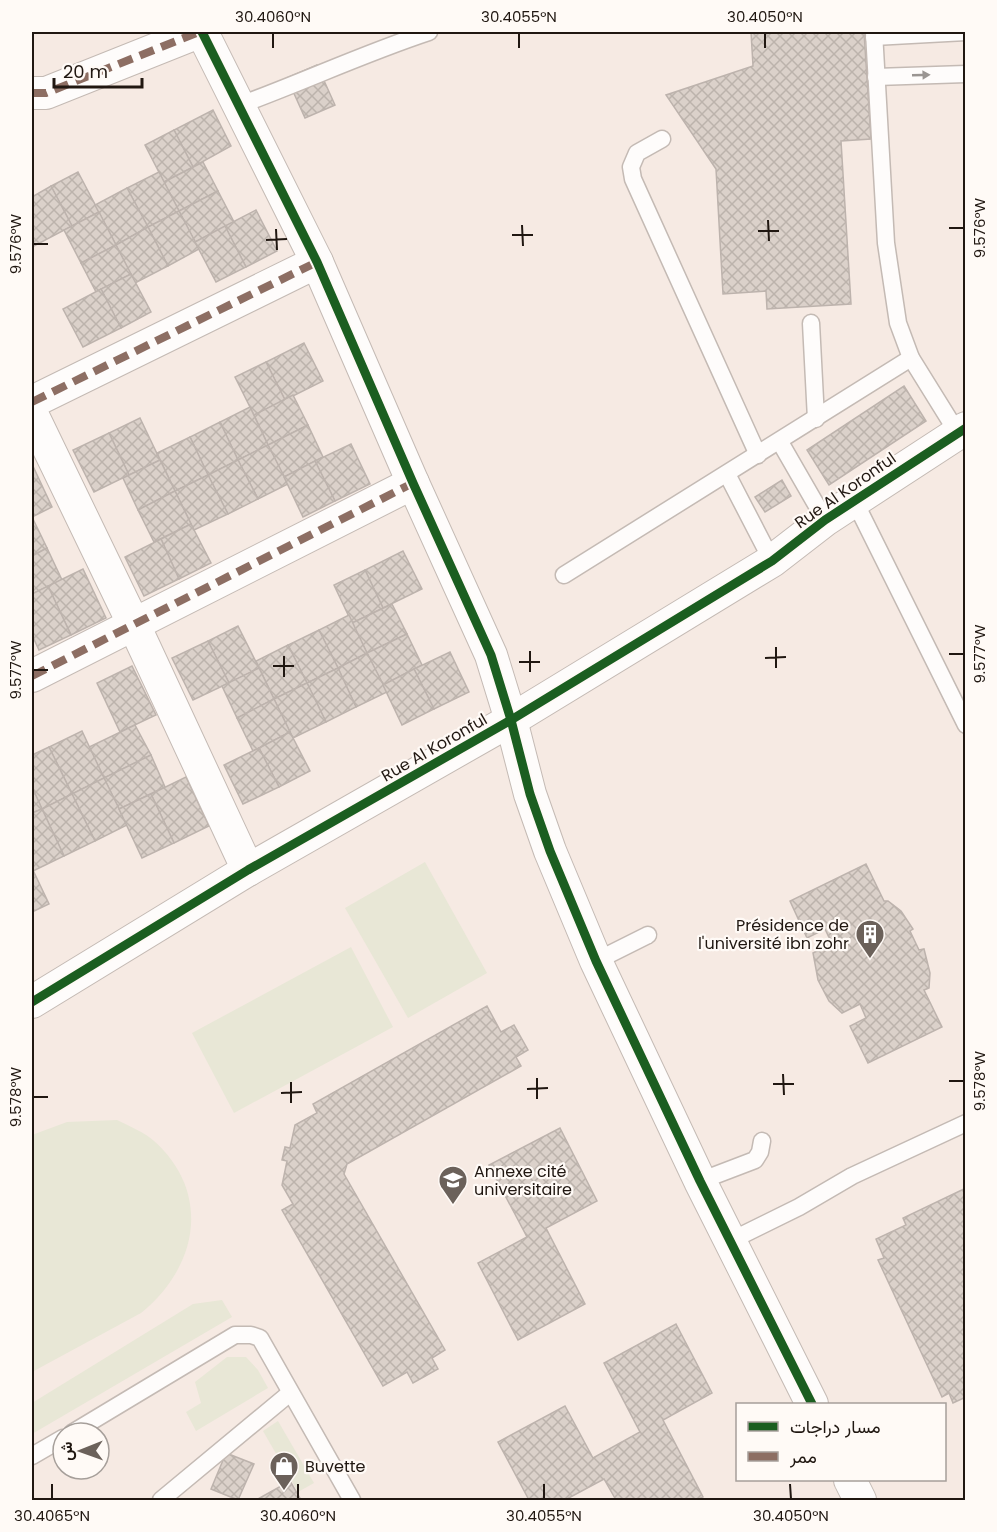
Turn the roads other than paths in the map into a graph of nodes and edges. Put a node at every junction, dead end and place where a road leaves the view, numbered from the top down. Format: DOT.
graph roads {
  1 [pos="200,32"];
  2 [pos="429,32"];
  3 [pos="966,32"];
  4 [pos="874,34"];
  5 [pos="966,74"];
  6 [pos="876,77"];
  7 [pos="32,93"];
  8 [pos="240,105"];
  9 [pos="662,139"];
  10 [pos="317,262"];
  11 [pos="811,323"];
  12 [pos="911,358"];
  13 [pos="32,402"];
  14 [pos="32,414"];
  15 [pos="816,419"];
  16 [pos="961,430"];
  17 [pos="780,442"];
  18 [pos="758,455"];
  19 [pos="727,474"];
  20 [pos="413,483"];
  21 [pos="854,500"];
  22 [pos="825,520"];
  23 [pos="772,561"];
  24 [pos="564,575"];
  25 [pos="134,625"];
  26 [pos="32,676"];
  27 [pos="511,720"];
  28 [pos="966,724"];
  29 [pos="248,870"];
  30 [pos="648,934"];
  31 [pos="596,961"];
  32 [pos="32,1002"];
  33 [pos="966,1123"];
  34 [pos="762,1141"];
  35 [pos="700,1181"];
  36 [pos="730,1241"];
  37 [pos="290,1393"];
  38 [pos="811,1403"];
  39 [pos="92,1421"];
  40 [pos="51,1445"];
  41 [pos="32,1456"];
  42 [pos="851,1481"];
  43 [pos="162,1500"];
  44 [pos="352,1500"];
  45 [pos="860,1500"];
  1 -- 7 [label="street"];
  1 -- 8 [label="street"];
  2 -- 8 [label="lane"];
  3 -- 4 [label="lane"];
  4 -- 6 [label="lane"];
  6 -- 5 [label="lane, one-way"];
  6 -- 12 [label="lane"];
  8 -- 10 [label="street"];
  9 -- 18 [label="lane"];
  10 -- 13 [label="street"];
  10 -- 20 [label="street"];
  11 -- 15 [label="lane"];
  12 -- 15 [label="lane"];
  12 -- 16 [label="lane"];
  14 -- 25 [label="street"];
  15 -- 17 [label="lane"];
  16 -- 21 [label="street, Rue Al Koronful"];
  17 -- 18 [label="lane"];
  17 -- 22 [label="lane"];
  18 -- 19 [label="lane"];
  19 -- 23 [label="lane"];
  19 -- 24 [label="lane"];
  20 -- 25 [label="street"];
  20 -- 27 [label="street"];
  21 -- 22 [label="street, Rue Al Koronful"];
  21 -- 28 [label="lane"];
  22 -- 23 [label="street, Rue Al Koronful"];
  23 -- 27 [label="street, Rue Al Koronful"];
  25 -- 26 [label="street"];
  25 -- 29 [label="street"];
  27 -- 29 [label="street, Rue Al Koronful"];
  27 -- 31 [label="street"];
  29 -- 32 [label="street, Rue Al Koronful"];
  30 -- 31 [label="lane"];
  31 -- 35 [label="street"];
  33 -- 36 [label="lane"];
  34 -- 35 [label="lane"];
  35 -- 36 [label="street"];
  36 -- 38 [label="street"];
  37 -- 39 [label="lane"];
  37 -- 43 [label="lane"];
  37 -- 44 [label="lane"];
  40 -- 41 [label="lane"];
  42 -- 45 [label="street"];
}
